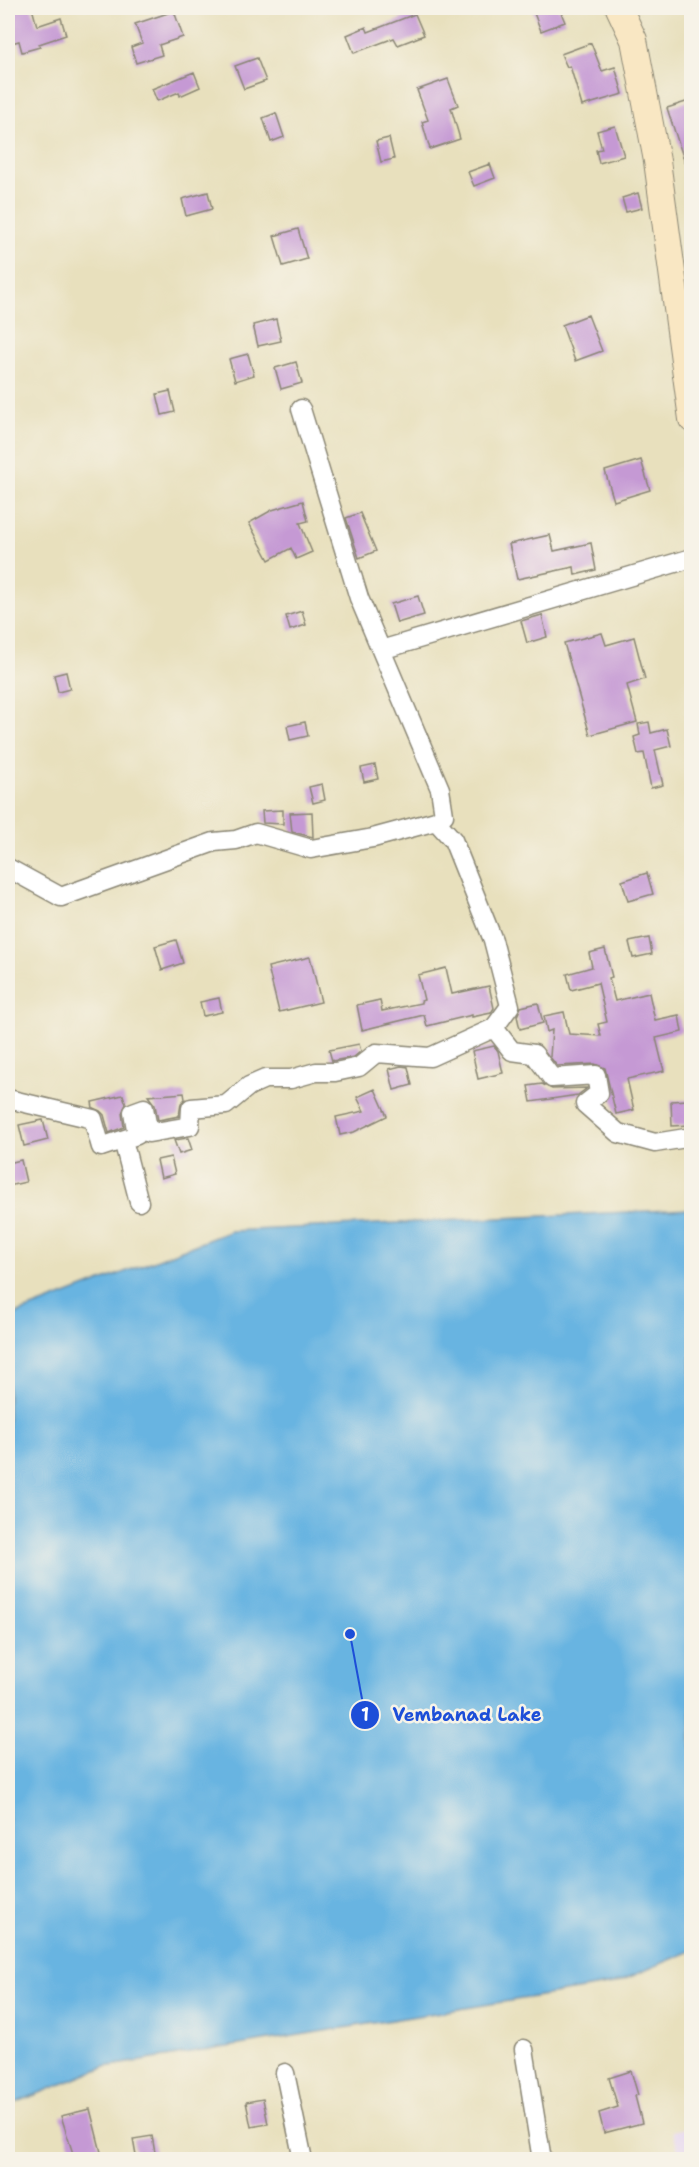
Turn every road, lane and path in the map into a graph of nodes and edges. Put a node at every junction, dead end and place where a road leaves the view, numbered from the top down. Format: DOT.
graph roads {
  1 [pos="618,8"];
  2 [pos="301,409"];
  3 [pos="692,419"];
  4 [pos="692,558"];
  5 [pos="381,650"];
  6 [pos="436,821"];
  7 [pos="8,868"];
  8 [pos="495,1028"];
  9 [pos="8,1099"];
  10 [pos="692,1137"];
  11 [pos="123,1140"];
  12 [pos="139,1202"];
  13 [pos="524,2049"];
  14 [pos="285,2073"];
  15 [pos="303,2160"];
  16 [pos="542,2160"];
  1 -- 3 [label="main road"];
  2 -- 5 [label="street"];
  4 -- 5 [label="street"];
  5 -- 6 [label="street"];
  6 -- 7 [label="street"];
  6 -- 8 [label="street"];
  8 -- 10 [label="street"];
  8 -- 11 [label="street"];
  9 -- 11 [label="street"];
  11 -- 12 [label="street"];
  13 -- 16 [label="street"];
  14 -- 15 [label="street"];
}
